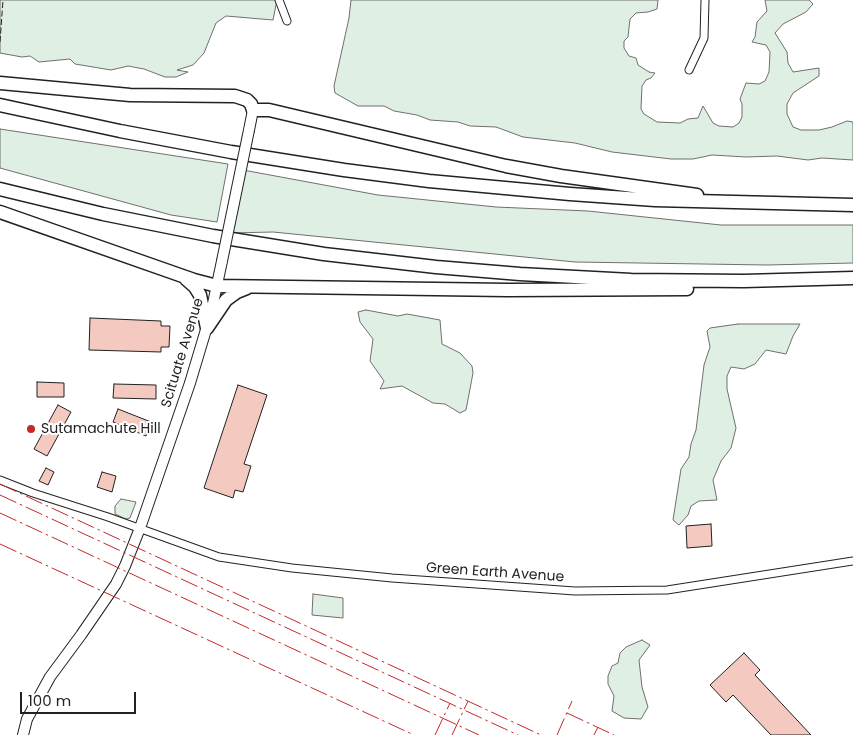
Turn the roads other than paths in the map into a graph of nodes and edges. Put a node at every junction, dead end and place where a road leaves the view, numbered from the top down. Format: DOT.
graph roads {
  1 [pos="279,0"];
  2 [pos="705,0"];
  3 [pos="287,21"];
  4 [pos="689,70"];
  5 [pos="0,83"];
  6 [pos="0,105"];
  7 [pos="253,110"];
  8 [pos="0,189"];
  9 [pos="741,203"];
  10 [pos="853,205"];
  11 [pos="0,212"];
  12 [pos="175,274"];
  13 [pos="853,278"];
  14 [pos="772,281"];
  15 [pos="217,286"];
  16 [pos="256,287"];
  17 [pos="207,328"];
  18 [pos="0,480"];
  19 [pos="140,528"];
  20 [pos="853,561"];
  21 [pos="23,735"];
  1 -- 3 [label="street"];
  2 -- 4 [label="street"];
  5 -- 7 [label="highway"];
  6 -- 9 [label="highway"];
  7 -- 9 [label="highway"];
  7 -- 15 [label="main road, Scituate Avenue, bridge"];
  8 -- 14 [label="highway"];
  9 -- 10 [label="highway"];
  11 -- 12 [label="highway"];
  12 -- 15 [label="highway"];
  12 -- 17 [label="highway"];
  13 -- 14 [label="highway"];
  14 -- 16 [label="highway"];
  15 -- 16 [label="highway"];
  15 -- 17 [label="main road, Scituate Avenue"];
  16 -- 17 [label="highway"];
  17 -- 19 [label="main road, Scituate Avenue"];
  18 -- 19 [label="street, Green Earth Avenue"];
  19 -- 20 [label="street, Green Earth Avenue"];
  19 -- 21 [label="main road, Scituate Avenue"];
}
